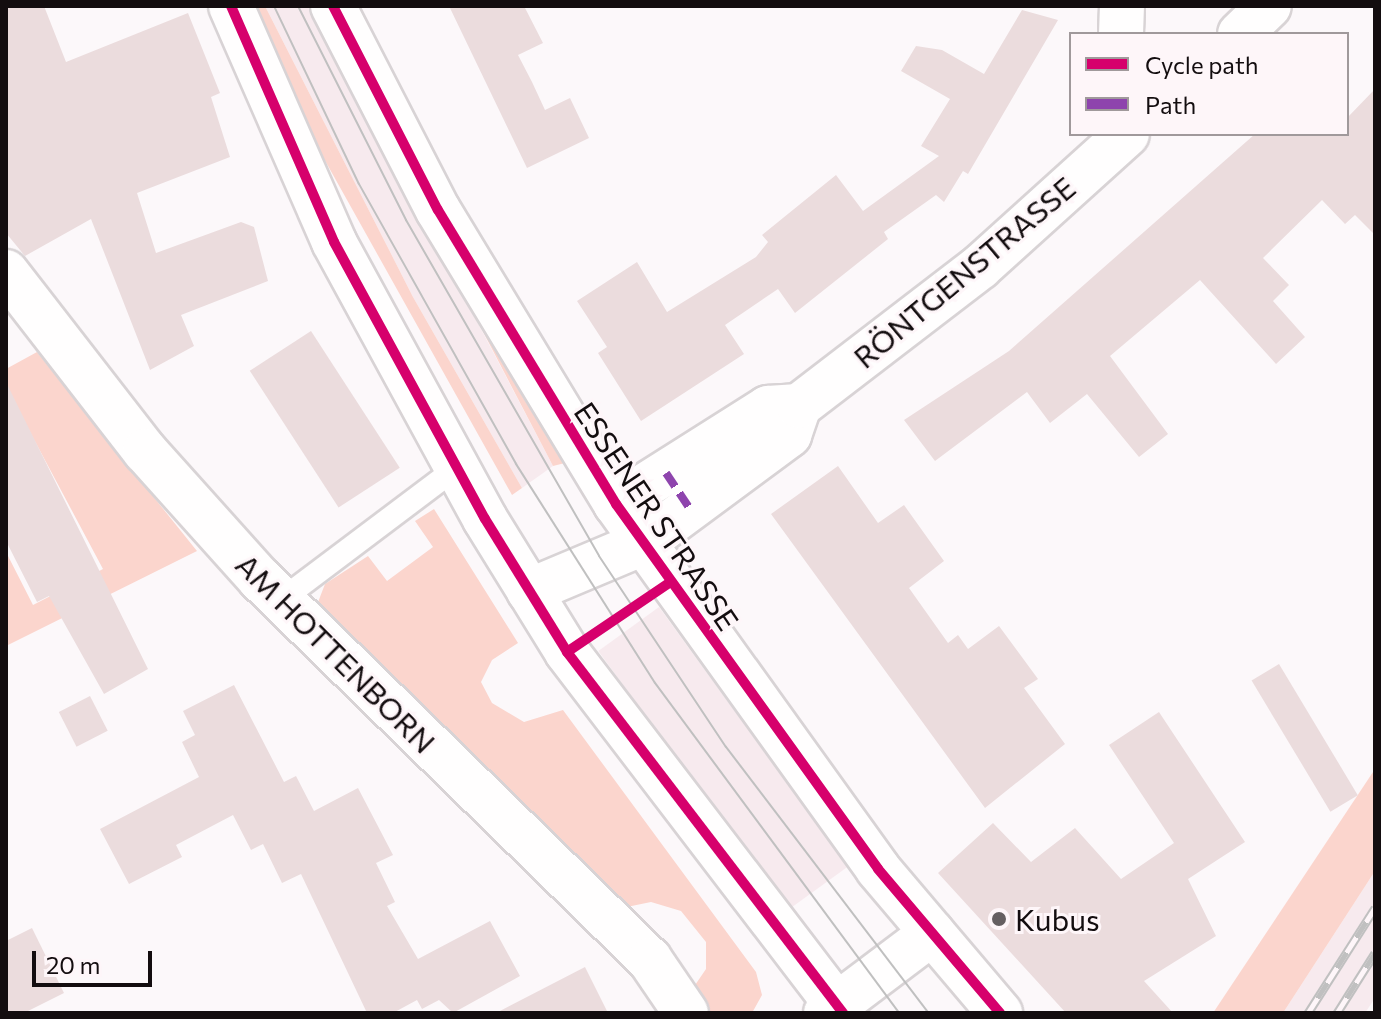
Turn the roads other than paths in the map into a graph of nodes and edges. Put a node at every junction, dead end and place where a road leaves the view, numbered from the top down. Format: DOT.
graph roads {
  1 [pos="231,6"];
  2 [pos="333,6"];
  3 [pos="1122,6"];
  4 [pos="1269,6"];
  5 [pos="1121,32"];
  6 [pos="1242,32"];
  7 [pos="1108,143"];
  8 [pos="6,272"];
  9 [pos="799,406"];
  10 [pos="455,469"];
  11 [pos="616,504"];
  12 [pos="643,543"];
  13 [pos="529,591"];
  14 [pos="281,600"];
  15 [pos="932,933"];
  16 [pos="835,1010"];
  17 [pos="686,1013"];
  18 [pos="1000,1013"];
  1 -- 10 [label="main road"];
  2 -- 11 [label="main road, ESSENER STRASSE"];
  3 -- 5 [label="main road"];
  4 -- 6 [label="main road"];
  7 -- 9 [label="main road, RÖNTGENSTRASSE"];
  8 -- 14 [label="main road, AM HOTTENBORN"];
  9 -- 11 [label="main road, RÖNTGENSTRASSE"];
  9 -- 12 [label="main road, RÖNTGENSTRASSE"];
  10 -- 13 [label="main road"];
  10 -- 14 [label="lane"];
  11 -- 12 [label="main road, ESSENER STRASSE"];
  11 -- 13 [label="main road, ESSENER STRASSE"];
  12 -- 13 [label="main road, ESSENER STRASSE"];
  12 -- 15 [label="main road, ESSENER STRASSE"];
  13 -- 16 [label="main road"];
  14 -- 17 [label="main road, AM HOTTENBORN"];
  15 -- 16 [label="main road"];
  15 -- 18 [label="main road, ESSENER STRASSE"];
}
